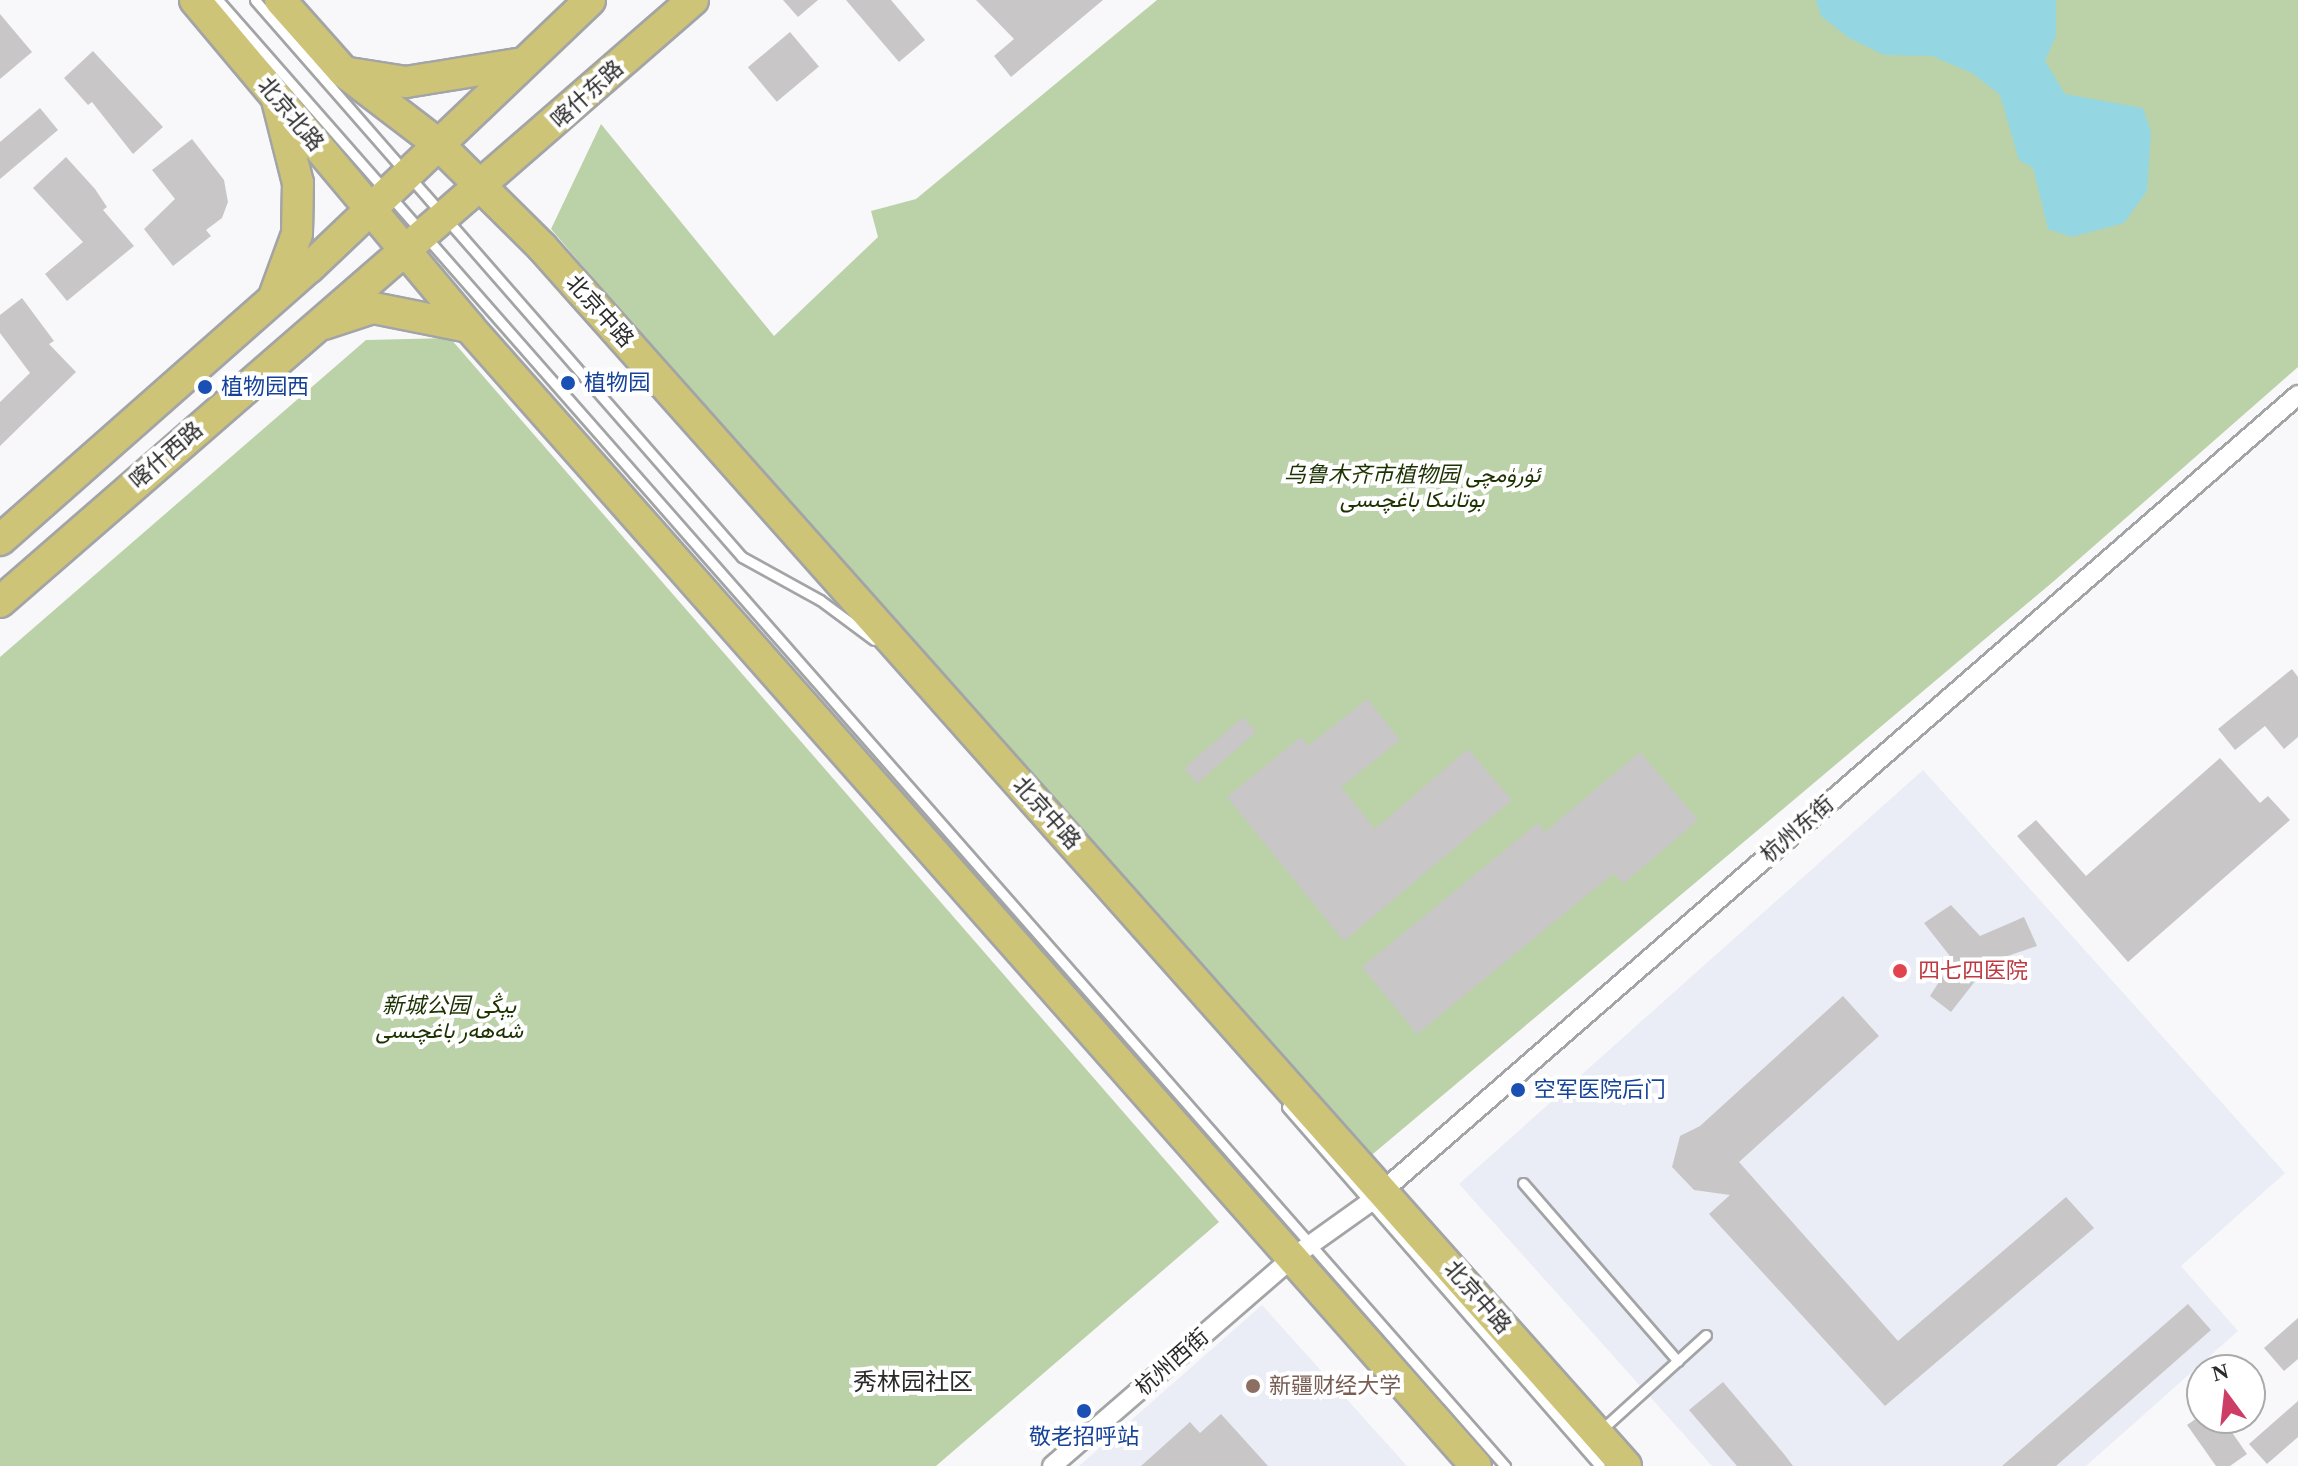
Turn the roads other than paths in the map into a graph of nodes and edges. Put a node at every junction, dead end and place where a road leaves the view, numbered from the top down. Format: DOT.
graph roads {
  1 [pos="195,0"];
  2 [pos="218,0"];
  3 [pos="255,0"];
  4 [pos="280,0"];
  5 [pos="590,0"];
  6 [pos="693,0"];
  7 [pos="517,64"];
  8 [pos="344,72"];
  9 [pos="275,95"];
  10 [pos="437,143"];
  11 [pos="469,175"];
  12 [pos="443,213"];
  13 [pos="396,214"];
  14 [pos="274,299"];
  15 [pos="469,327"];
  16 [pos="311,328"];
  17 [pos="2298,395"];
  18 [pos="0,540"];
  19 [pos="0,602"];
  20 [pos="1129,927"];
  21 [pos="1276,1094"];
  22 [pos="1523,1183"];
  23 [pos="1376,1195"];
  24 [pos="1303,1252"];
  25 [pos="1706,1335"];
  26 [pos="1678,1361"];
  27 [pos="1598,1434"];
  28 [pos="1052,1466"];
  29 [pos="1476,1466"];
  30 [pos="1505,1466"];
  31 [pos="1600,1466"];
  32 [pos="1626,1466"];
  1 -- 9 [label="main road, 北京北路"];
  2 -- 13 [label="lane"];
  3 -- 13 [label="lane"];
  4 -- 8 [label="main road"];
  5 -- 7 [label="main road"];
  6 -- 11 [label="main road, 喀什东路"];
  7 -- 8 [label="main road"];
  7 -- 10 [label="main road"];
  8 -- 10 [label="main road"];
  9 -- 13 [label="main road, 北京北路"];
  9 -- 14 [label="main road"];
  10 -- 11 [label="main road"];
  10 -- 13 [label="main road, 喀什西路"];
  11 -- 12 [label="main road, 喀什西路"];
  11 -- 23 [label="main road, 北京中路"];
  12 -- 13 [label="main road, 喀什西路"];
  12 -- 13 [label="lane"];
  12 -- 20 [label="lane"];
  13 -- 14 [label="main road, 喀什西路"];
  13 -- 15 [label="main road"];
  13 -- 16 [label="main road, 喀什西路"];
  13 -- 24 [label="lane"];
  14 -- 18 [label="main road, 喀什西路"];
  15 -- 16 [label="main road"];
  15 -- 24 [label="main road"];
  16 -- 19 [label="main road, 喀什西路"];
  17 -- 23 [label="street, 杭州东街"];
  21 -- 23 [label="lane"];
  22 -- 26 [label="lane"];
  23 -- 24 [label="street, 杭州东街"];
  23 -- 27 [label="main road, 北京中路"];
  23 -- 31 [label="lane"];
  24 -- 28 [label="street, 杭州西街"];
  24 -- 29 [label="main road"];
  24 -- 30 [label="lane"];
  25 -- 26 [label="lane"];
  26 -- 27 [label="lane"];
  27 -- 32 [label="main road, 北京中路"];
}
